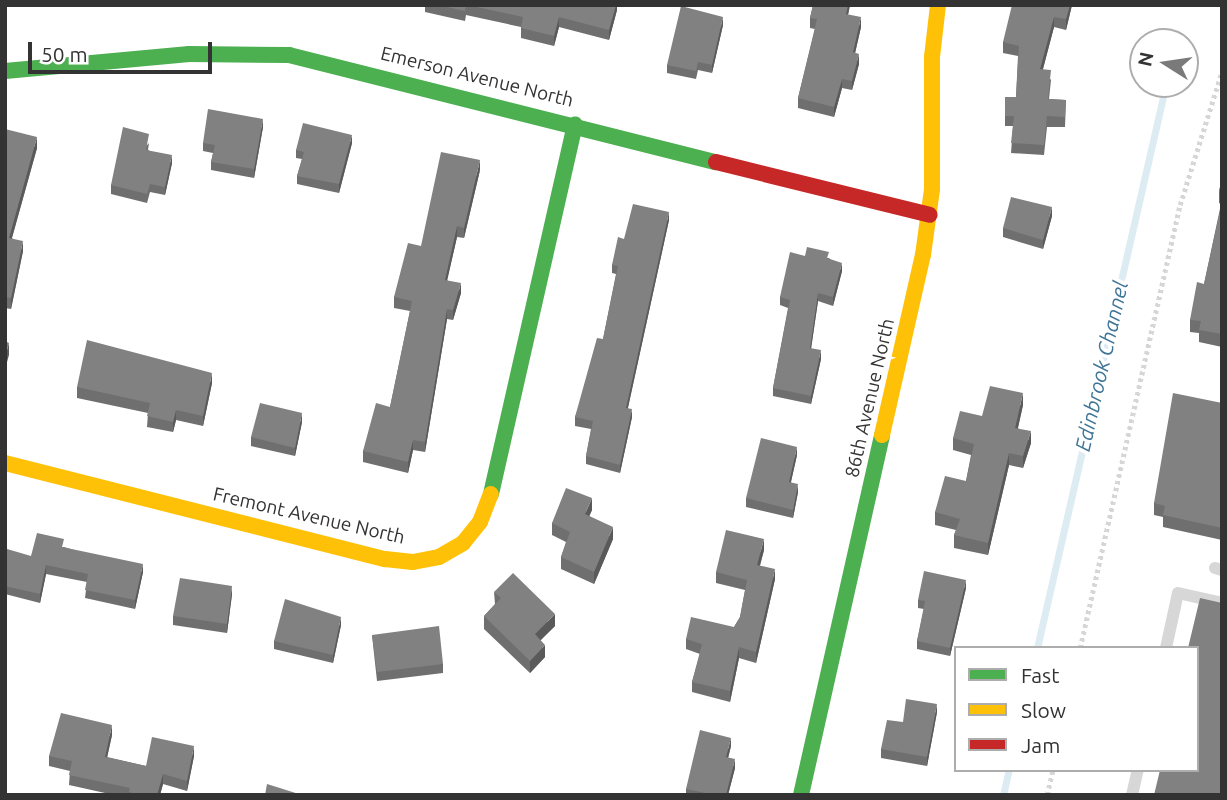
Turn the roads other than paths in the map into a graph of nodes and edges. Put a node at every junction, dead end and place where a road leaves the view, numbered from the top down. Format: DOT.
graph roads {
  1 [pos="938,5"];
  2 [pos="5,71"];
  3 [pos="575,124"];
  4 [pos="930,215"];
  5 [pos="5,463"];
  6 [pos="1222,603"];
  7 [pos="1166,646"];
  8 [pos="1138,772"];
  9 [pos="802,795"];
  10 [pos="1132,795"];
  1 -- 4 [label="street, 86th Avenue North"];
  2 -- 3 [label="street, Emerson Avenue North"];
  3 -- 4 [label="street, Emerson Avenue North"];
  3 -- 5 [label="street, Fremont Avenue North"];
  4 -- 9 [label="street, 86th Avenue North"];
  6 -- 7 [label="lane"];
  8 -- 10 [label="lane"];
}
